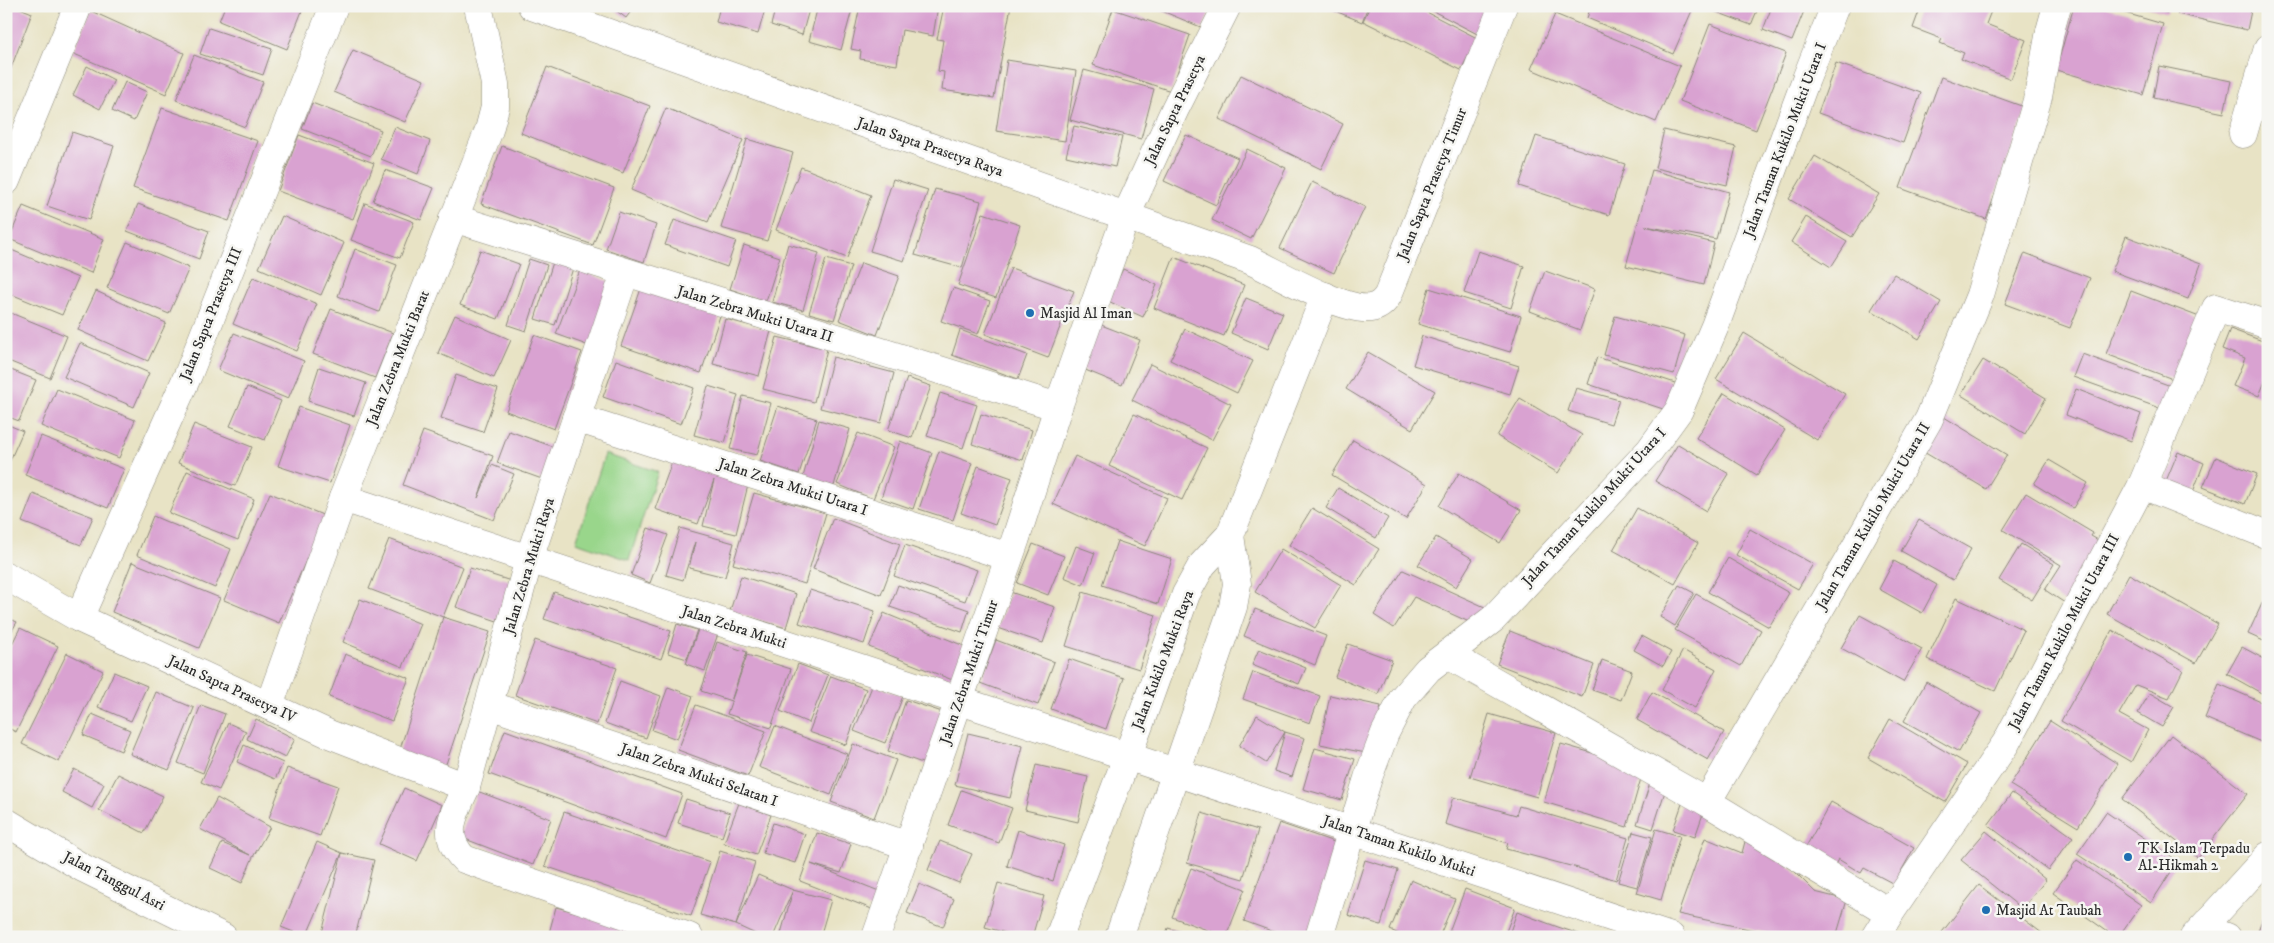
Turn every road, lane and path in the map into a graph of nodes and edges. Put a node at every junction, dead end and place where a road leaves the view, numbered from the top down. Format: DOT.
graph roads {
  1 [pos="78,6"];
  2 [pos="334,6"];
  3 [pos="478,6"];
  4 [pos="532,6"];
  5 [pos="1227,6"];
  6 [pos="1503,6"];
  7 [pos="1836,6"];
  8 [pos="2057,6"];
  9 [pos="2268,48"];
  10 [pos="2243,134"];
  11 [pos="6,181"];
  12 [pos="1126,216"];
  13 [pos="453,218"];
  14 [pos="625,272"];
  15 [pos="1325,296"];
  16 [pos="2268,325"];
  17 [pos="1058,407"];
  18 [pos="576,418"];
  19 [pos="2142,485"];
  20 [pos="343,498"];
  21 [pos="2268,534"];
  22 [pos="1230,535"];
  23 [pos="1009,557"];
  24 [pos="528,559"];
  25 [pos="6,576"];
  26 [pos="79,618"];
  27 [pos="1448,655"];
  28 [pos="959,702"];
  29 [pos="489,705"];
  30 [pos="269,706"];
  31 [pos="1127,754"];
  32 [pos="1175,770"];
  33 [pos="466,787"];
  34 [pos="1706,802"];
  35 [pos="6,822"];
  36 [pos="1354,830"];
  37 [pos="909,846"];
  38 [pos="2268,856"];
  39 [pos="1890,913"];
  40 [pos="2208,934"];
  41 [pos="223,937"];
  42 [pos="689,937"];
  43 [pos="876,937"];
  44 [pos="1059,937"];
  45 [pos="1119,937"];
  46 [pos="1319,937"];
  47 [pos="1671,937"];
  48 [pos="1876,937"];
  1 -- 11 [label="street"];
  2 -- 26 [label="street, Jalan Sapta Prasetya III"];
  3 -- 13 [label="street, Jalan Zebra Mukti Barat"];
  4 -- 12 [label="street, Jalan Sapta Prasetya Raya"];
  5 -- 12 [label="street, Jalan Sapta Prasetya"];
  6 -- 15 [label="street, Jalan Sapta Prasetya Timur"];
  7 -- 27 [label="street, Jalan Taman Kukilo Mukti Utara I"];
  8 -- 34 [label="street, Jalan Taman Kukilo Mukti Utara II"];
  9 -- 10 [label="street"];
  12 -- 15 [label="street, Jalan Sapta Prasetya Raya"];
  12 -- 17 [label="street, Jalan Sapta Prasetya"];
  13 -- 14 [label="street, Jalan Zebra Mukti Utara II"];
  13 -- 20 [label="street, Jalan Zebra Mukti Barat"];
  14 -- 17 [label="street, Jalan Zebra Mukti Utara II"];
  14 -- 18 [label="street, Jalan Zebra Mukti Raya"];
  15 -- 22 [label="street"];
  16 -- 19 [label="street, Jalan Taman Kukilo Mukti Utara III"];
  17 -- 23 [label="street, Jalan Zebra Mukti Timur"];
  18 -- 23 [label="street, Jalan Zebra Mukti Utara I"];
  18 -- 24 [label="street, Jalan Zebra Mukti Raya"];
  19 -- 21 [label="street"];
  19 -- 39 [label="street, Jalan Taman Kukilo Mukti Utara III"];
  20 -- 24 [label="street, Jalan Zebra Mukti"];
  20 -- 30 [label="street, Jalan Zebra Mukti Barat"];
  22 -- 31 [label="street, Jalan Kukilo Mukti Raya"];
  22 -- 32 [label="street"];
  23 -- 28 [label="street, Jalan Zebra Mukti Timur"];
  24 -- 28 [label="street, Jalan Zebra Mukti"];
  24 -- 29 [label="street, Jalan Zebra Mukti Raya"];
  25 -- 26 [label="street, Jalan Sapta Prasetya IV"];
  26 -- 30 [label="street, Jalan Sapta Prasetya IV"];
  27 -- 34 [label="street"];
  27 -- 36 [label="street, Jalan Taman Kukilo Mukti Utara I"];
  28 -- 31 [label="street, Jalan Zebra Mukti"];
  28 -- 37 [label="street, Jalan Zebra Mukti Timur"];
  29 -- 33 [label="street, Jalan Zebra Mukti Raya"];
  29 -- 37 [label="street, Jalan Zebra Mukti Selatan I"];
  30 -- 33 [label="street, Jalan Sapta Prasetya IV"];
  31 -- 32 [label="street, Jalan Taman Kukilo Mukti"];
  31 -- 44 [label="street, Jalan Kukilo Mukti Raya"];
  32 -- 36 [label="street, Jalan Taman Kukilo Mukti"];
  32 -- 45 [label="street"];
  33 -- 42 [label="street, Jalan Zebra Mukti Raya"];
  34 -- 39 [label="street"];
  35 -- 41 [label="street, Jalan Tanggul Asri"];
  36 -- 46 [label="street, Jalan Taman Kukilo Mukti Utara I"];
  36 -- 47 [label="street, Jalan Taman Kukilo Mukti"];
  37 -- 43 [label="street, Jalan Zebra Mukti Timur"];
  38 -- 40 [label="street"];
  39 -- 48 [label="street, Jalan Taman Kukilo Mukti Utara III"];
}
